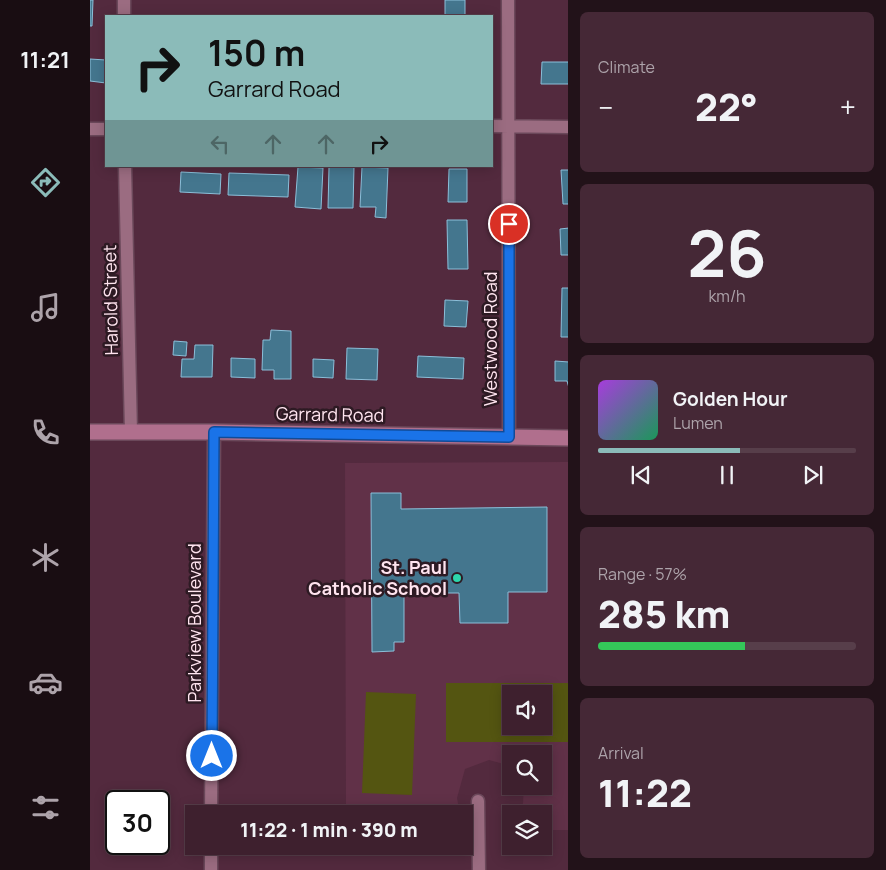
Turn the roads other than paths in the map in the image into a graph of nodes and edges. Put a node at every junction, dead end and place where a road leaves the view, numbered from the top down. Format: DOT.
graph roads {
  1 [pos="124,0"];
  2 [pos="508,0"];
  3 [pos="124,15"];
  4 [pos="493,126"];
  5 [pos="509,126"];
  6 [pos="568,127"];
  7 [pos="90,129"];
  8 [pos="105,129"];
  9 [pos="125,167"];
  10 [pos="90,432"];
  11 [pos="131,432"];
  12 [pos="214,432"];
  13 [pos="509,437"];
  14 [pos="568,438"];
  15 [pos="478,801"];
  16 [pos="211,805"];
  17 [pos="211,855"];
  18 [pos="211,870"];
  19 [pos="479,870"];
  1 -- 3 [label="street"];
  2 -- 5 [label="street, Westwood Road"];
  4 -- 5 [label="street"];
  5 -- 6 [label="street"];
  5 -- 13 [label="street, Westwood Road"];
  7 -- 8 [label="street"];
  9 -- 11 [label="street, Harold Street"];
  10 -- 11 [label="street, Garrard Road"];
  11 -- 12 [label="street, Garrard Road"];
  12 -- 13 [label="street, Garrard Road"];
  12 -- 16 [label="street, Parkview Boulevard"];
  13 -- 14 [label="street, Garrard Road"];
  15 -- 19 [label="street"];
  17 -- 18 [label="street"];
}
